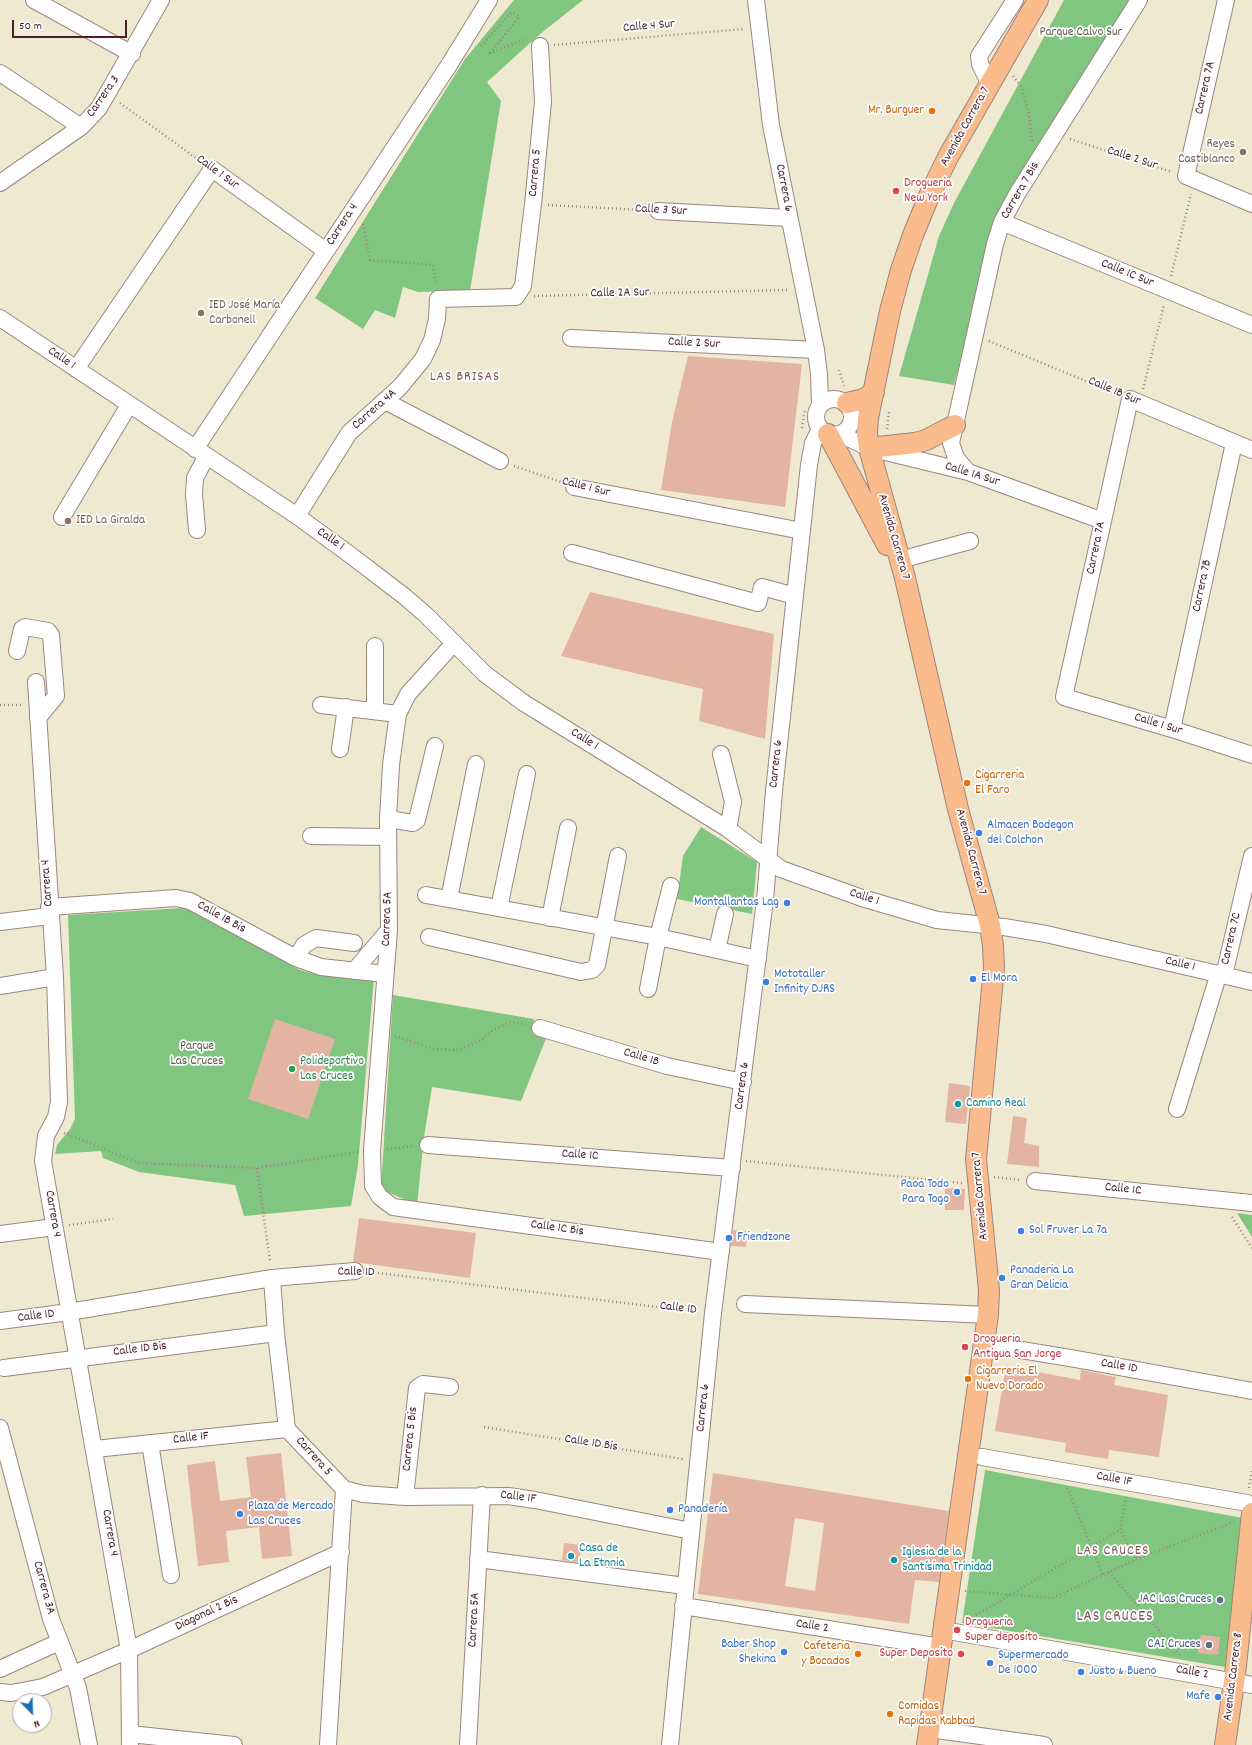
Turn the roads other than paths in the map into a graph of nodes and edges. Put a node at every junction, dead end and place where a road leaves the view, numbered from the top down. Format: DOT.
graph roads {
  1 [pos="34,0"];
  2 [pos="161,0"];
  3 [pos="489,0"];
  4 [pos="756,0"];
  5 [pos="1015,0"];
  6 [pos="1038,0"];
  7 [pos="1140,0"];
  8 [pos="1226,0"];
  9 [pos="540,46"];
  10 [pos="132,54"];
  11 [pos="0,73"];
  12 [pos="990,85"];
  13 [pos="81,127"];
  14 [pos="0,183"];
  15 [pos="1252,204"];
  16 [pos="658,211"];
  17 [pos="789,218"];
  18 [pos="1002,222"];
  19 [pos="326,251"];
  20 [pos="438,299"];
  21 [pos="0,318"];
  22 [pos="1252,325"];
  23 [pos="571,338"];
  24 [pos="816,350"];
  25 [pos="76,369"];
  26 [pos="819,374"];
  27 [pos="874,392"];
  28 [pos="1130,399"];
  29 [pos="841,401"];
  30 [pos="385,402"];
  31 [pos="130,405"];
  32 [pos="813,405"];
  33 [pos="954,424"];
  34 [pos="829,432"];
  35 [pos="1234,443"];
  36 [pos="869,448"];
  37 [pos="1252,450"];
  38 [pos="200,453"];
  39 [pos="500,461"];
  40 [pos="968,472"];
  41 [pos="574,487"];
  42 [pos="297,516"];
  43 [pos="62,517"];
  44 [pos="1103,521"];
  45 [pos="197,530"];
  46 [pos="802,531"];
  47 [pos="970,541"];
  48 [pos="572,553"];
  49 [pos="903,569"];
  50 [pos="795,596"];
  51 [pos="454,643"];
  52 [pos="375,646"];
  53 [pos="17,651"];
  54 [pos="36,682"];
  55 [pos="1064,697"];
  56 [pos="321,705"];
  57 [pos="346,707"];
  58 [pos="375,711"];
  59 [pos="38,712"];
  60 [pos="398,714"];
  61 [pos="1172,729"];
  62 [pos="435,746"];
  63 [pos="340,748"];
  64 [pos="721,754"];
  65 [pos="1252,755"];
  66 [pos="476,764"];
  67 [pos="527,774"];
  68 [pos="388,819"];
  69 [pos="568,828"];
  70 [pos="728,829"];
  71 [pos="310,836"];
  72 [pos="388,836"];
  73 [pos="618,856"];
  74 [pos="1252,856"];
  75 [pos="768,860"];
  76 [pos="671,886"];
  77 [pos="426,895"];
  78 [pos="448,899"];
  79 [pos="499,908"];
  80 [pos="50,911"];
  81 [pos="725,914"];
  82 [pos="550,918"];
  83 [pos="0,922"];
  84 [pos="990,925"];
  85 [pos="603,928"];
  86 [pos="389,930"];
  87 [pos="429,937"];
  88 [pos="658,937"];
  89 [pos="354,943"];
  90 [pos="717,950"];
  91 [pos="296,958"];
  92 [pos="758,959"];
  93 [pos="354,971"];
  94 [pos="385,974"];
  95 [pos="1221,974"];
  96 [pos="54,977"];
  97 [pos="1252,982"];
  98 [pos="0,986"];
  99 [pos="648,989"];
  100 [pos="540,1028"];
  101 [pos="743,1082"];
  102 [pos="1177,1109"];
  103 [pos="428,1145"];
  104 [pos="733,1164"];
  105 [pos="1035,1181"];
  106 [pos="1252,1203"];
  107 [pos="393,1207"];
  108 [pos="54,1227"];
  109 [pos="0,1234"];
  110 [pos="722,1252"];
  111 [pos="355,1270"];
  112 [pos="272,1278"];
  113 [pos="745,1304"];
  114 [pos="69,1312"];
  115 [pos="988,1316"];
  116 [pos="0,1321"];
  117 [pos="276,1333"];
  118 [pos="985,1344"];
  119 [pos="78,1359"];
  120 [pos="4,1368"];
  121 [pos="450,1387"];
  122 [pos="1252,1391"];
  123 [pos="0,1428"];
  124 [pos="287,1428"];
  125 [pos="150,1443"];
  126 [pos="95,1449"];
  127 [pos="974,1462"];
  128 [pos="344,1490"];
  129 [pos="482,1495"];
  130 [pos="405,1497"];
  131 [pos="1248,1510"];
  132 [pos="690,1531"];
  133 [pos="341,1552"];
  134 [pos="478,1559"];
  135 [pos="171,1575"];
  136 [pos="685,1586"];
  137 [pos="683,1606"];
  138 [pos="942,1639"];
  139 [pos="59,1642"];
  140 [pos="129,1650"];
  141 [pos="0,1669"];
  142 [pos="72,1674"];
  143 [pos="1243,1683"];
  144 [pos="0,1692"];
  145 [pos="928,1737"];
  146 [pos="130,1740"];
  147 [pos="89,1745"];
  148 [pos="234,1745"];
  149 [pos="328,1745"];
  150 [pos="468,1745"];
  151 [pos="670,1745"];
  152 [pos="1044,1745"];
  153 [pos="1225,1745"];
  1 -- 10 [label="street"];
  2 -- 10 [label="street, Carrera 3"];
  3 -- 19 [label="street, Carrera 4"];
  4 -- 17 [label="street, Carrera 6"];
  5 -- 12 [label="street"];
  6 -- 12 [label="main road, Avenida Carrera 7"];
  7 -- 18 [label="street, Carrera 7 Bis"];
  8 -- 15 [label="street, Carrera 7A"];
  9 -- 20 [label="street, Carrera 5"];
  10 -- 13 [label="street, Carrera 3"];
  11 -- 13 [label="street"];
  12 -- 27 [label="main road, Avenida Carrera 7"];
  13 -- 14 [label="street, Carrera 3"];
  16 -- 17 [label="street, Calle 3 Sur"];
  17 -- 24 [label="street, Carrera 6"];
  18 -- 22 [label="street, Calle 1C Sur"];
  18 -- 33 [label="street, Carrera 7 Bis"];
  19 -- 25 [label="street, Calle 1 Sur"];
  19 -- 38 [label="street, Carrera 4"];
  20 -- 30 [label="street, Carrera 4A"];
  21 -- 25 [label="street, Calle 1"];
  23 -- 24 [label="street, Calle 2 Sur"];
  24 -- 26 [label="street, Carrera 6"];
  25 -- 31 [label="street, Calle 1"];
  26 -- 29 [label="street, Carrera 6"];
  26 -- 32 [label="street, Carrera 6"];
  27 -- 29 [label="main road"];
  27 -- 36 [label="main road, Avenida Carrera 7"];
  28 -- 35 [label="street, Calle 1B Sur"];
  28 -- 44 [label="street, Carrera 7A"];
  29 -- 32 [label="street"];
  29 -- 34 [label="street, Carrera 6"];
  30 -- 39 [label="street"];
  30 -- 42 [label="street, Carrera 4A"];
  31 -- 38 [label="street, Calle 1"];
  31 -- 43 [label="street"];
  32 -- 34 [label="street, Carrera 6"];
  33 -- 36 [label="main road"];
  33 -- 40 [label="street, Carrera 7 Bis"];
  34 -- 36 [label="street, Calle 1A Sur"];
  34 -- 46 [label="street, Carrera 6"];
  34 -- 49 [label="main road"];
  35 -- 37 [label="street, Calle 1B Sur"];
  35 -- 61 [label="street, Carrera 7B"];
  36 -- 40 [label="street, Calle 1A Sur"];
  36 -- 49 [label="main road, Avenida Carrera 7"];
  38 -- 42 [label="street, Calle 1"];
  38 -- 45 [label="street, Carrera 4"];
  40 -- 44 [label="street, Calle 1A Sur"];
  41 -- 46 [label="street, Calle 1 Sur"];
  42 -- 51 [label="street, Calle 1"];
  44 -- 55 [label="street, Carrera 7A"];
  46 -- 50 [label="street, Carrera 6"];
  47 -- 49 [label="street"];
  48 -- 50 [label="street"];
  49 -- 84 [label="main road, Avenida Carrera 7"];
  50 -- 75 [label="street, Carrera 6"];
  51 -- 60 [label="street, Carrera 5A"];
  51 -- 70 [label="street, Calle 1"];
  52 -- 58 [label="street"];
  53 -- 59 [label="street"];
  54 -- 59 [label="street, Carrera 4"];
  55 -- 61 [label="street, Calle 1 Sur"];
  56 -- 57 [label="street"];
  57 -- 58 [label="street"];
  57 -- 63 [label="street"];
  58 -- 60 [label="street"];
  59 -- 80 [label="street, Carrera 4"];
  60 -- 68 [label="street, Carrera 5A"];
  61 -- 65 [label="street, Calle 1 Sur"];
  62 -- 68 [label="street"];
  64 -- 70 [label="street"];
  66 -- 78 [label="street"];
  67 -- 79 [label="street"];
  68 -- 72 [label="street, Carrera 5A"];
  69 -- 82 [label="street"];
  70 -- 75 [label="street, Calle 1"];
  71 -- 72 [label="street"];
  72 -- 86 [label="street, Carrera 5A"];
  73 -- 85 [label="street"];
  74 -- 95 [label="street, Carrera 7C"];
  75 -- 84 [label="street, Calle 1"];
  75 -- 92 [label="street, Carrera 6"];
  76 -- 88 [label="street"];
  77 -- 78 [label="street"];
  78 -- 79 [label="street"];
  79 -- 82 [label="street"];
  80 -- 83 [label="street, Calle 1B Bis"];
  80 -- 91 [label="street, Calle 1B Bis"];
  80 -- 96 [label="street, Carrera 4"];
  81 -- 90 [label="street"];
  82 -- 85 [label="street"];
  84 -- 95 [label="street, Calle 1"];
  84 -- 115 [label="main road, Avenida Carrera 7"];
  85 -- 87 [label="street"];
  85 -- 88 [label="street"];
  86 -- 93 [label="street"];
  86 -- 94 [label="street, Carrera 5A"];
  88 -- 90 [label="street"];
  88 -- 99 [label="street"];
  89 -- 91 [label="street"];
  90 -- 92 [label="street"];
  91 -- 93 [label="street, Calle 1B Bis"];
  92 -- 101 [label="street, Carrera 6"];
  93 -- 94 [label="street, Calle 1B Bis"];
  94 -- 107 [label="street, Carrera 5A"];
  95 -- 97 [label="street, Calle 1"];
  95 -- 102 [label="street, Carrera 7C"];
  96 -- 98 [label="street"];
  96 -- 108 [label="street, Carrera 4"];
  100 -- 101 [label="street, Calle 1B"];
  101 -- 104 [label="street, Carrera 6"];
  103 -- 104 [label="street, Calle 1C"];
  104 -- 110 [label="street, Carrera 6"];
  105 -- 106 [label="street, Calle 1C"];
  107 -- 110 [label="street, Calle 1C Bis"];
  108 -- 109 [label="street"];
  108 -- 114 [label="street, Carrera 4"];
  110 -- 132 [label="street, Carrera 6"];
  111 -- 112 [label="street, Calle 1D"];
  112 -- 114 [label="street, Calle 1D"];
  112 -- 117 [label="street, Carrera 5"];
  113 -- 115 [label="street"];
  114 -- 116 [label="street, Calle 1D"];
  114 -- 119 [label="street, Carrera 4"];
  115 -- 118 [label="main road, Avenida Carrera 7"];
  117 -- 119 [label="street, Calle 1D Bis"];
  117 -- 124 [label="street, Carrera 5"];
  118 -- 122 [label="street, Calle 1D"];
  118 -- 127 [label="main road, Avenida Carrera 7"];
  119 -- 120 [label="street, Calle 1D Bis"];
  119 -- 126 [label="street, Carrera 4"];
  121 -- 130 [label="street, Carrera 5 Bis"];
  123 -- 139 [label="street, Carrera 3A"];
  124 -- 125 [label="street, Calle 1F"];
  124 -- 128 [label="street, Carrera 5"];
  125 -- 126 [label="street, Calle 1F"];
  125 -- 135 [label="street"];
  126 -- 140 [label="street, Carrera 4"];
  127 -- 131 [label="street, Calle 1F"];
  127 -- 138 [label="main road, Avenida Carrera 7"];
  128 -- 130 [label="street, Calle 1F"];
  128 -- 133 [label="street"];
  129 -- 130 [label="street, Calle 1F"];
  129 -- 132 [label="street, Calle 1F"];
  129 -- 134 [label="street, Carrera 5A"];
  131 -- 143 [label="main road, Avenida Carrera 8"];
  132 -- 136 [label="street, Carrera 6"];
  133 -- 140 [label="street, Diagonal 2 Bis"];
  133 -- 149 [label="street"];
  134 -- 136 [label="street"];
  134 -- 150 [label="street, Carrera 5A"];
  136 -- 137 [label="street, Carrera 6"];
  137 -- 138 [label="street, Calle 2"];
  137 -- 151 [label="street, Carrera 6"];
  138 -- 143 [label="street, Calle 2"];
  138 -- 145 [label="main road, Avenida Carrera 7"];
  139 -- 141 [label="street"];
  139 -- 142 [label="street, Carrera 3A"];
  140 -- 142 [label="street, Diagonal 2 Bis"];
  140 -- 146 [label="street, Carrera 4"];
  142 -- 144 [label="street, Diagonal 2 Bis"];
  142 -- 147 [label="street, Carrera 3A"];
  143 -- 153 [label="main road, Avenida Carrera 8"];
  145 -- 152 [label="street"];
  146 -- 148 [label="street"];
}
